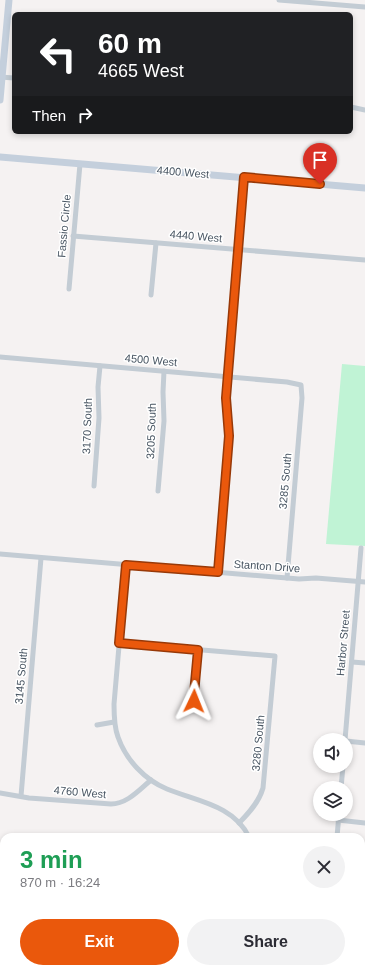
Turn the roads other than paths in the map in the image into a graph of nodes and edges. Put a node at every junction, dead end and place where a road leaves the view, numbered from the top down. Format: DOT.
graph roads {
  1 [pos="8,0"];
  2 [pos="279,0"];
  3 [pos="365,7"];
  4 [pos="1,77"];
  5 [pos="12,78"];
  6 [pos="0,100"];
  7 [pos="353,108"];
  8 [pos="365,110"];
  9 [pos="0,157"];
  10 [pos="80,164"];
  11 [pos="244,177"];
  12 [pos="365,188"];
  13 [pos="74,236"];
  14 [pos="156,243"];
  15 [pos="238,250"];
  16 [pos="365,260"];
  17 [pos="69,289"];
  18 [pos="151,295"];
  19 [pos="0,357"];
  20 [pos="100,366"];
  21 [pos="164,372"];
  22 [pos="228,376"];
  23 [pos="301,385"];
  24 [pos="94,486"];
  25 [pos="158,491"];
  26 [pos="361,548"];
  27 [pos="0,554"];
  28 [pos="41,558"];
  29 [pos="126,565"];
  30 [pos="218,572"];
  31 [pos="287,578"];
  32 [pos="358,582"];
  33 [pos="365,582"];
  34 [pos="119,643"];
  35 [pos="198,650"];
  36 [pos="352,662"];
  37 [pos="365,663"];
  38 [pos="196,710"];
  39 [pos="114,722"];
  40 [pos="97,726"];
  41 [pos="347,733"];
  42 [pos="353,742"];
  43 [pos="365,743"];
  44 [pos="151,780"];
  45 [pos="0,793"];
  46 [pos="21,796"];
  47 [pos="338,821"];
  48 [pos="347,821"];
  49 [pos="239,823"];
  50 [pos="365,823"];
  51 [pos="246,833"];
  52 [pos="337,833"];
  1 -- 4 [label="street"];
  2 -- 3 [label="street"];
  4 -- 5 [label="street"];
  4 -- 6 [label="street"];
  7 -- 8 [label="street"];
  9 -- 10 [label="street, 4400 West"];
  10 -- 11 [label="street, 4400 West"];
  10 -- 13 [label="street, Fassio Circle"];
  11 -- 12 [label="street, 4400 West"];
  11 -- 15 [label="street"];
  13 -- 14 [label="street, 4440 West"];
  13 -- 17 [label="street, Fassio Circle"];
  14 -- 15 [label="street, 4440 West"];
  14 -- 18 [label="street"];
  15 -- 16 [label="street, 4440 West"];
  15 -- 22 [label="street"];
  19 -- 20 [label="street, 4500 West"];
  20 -- 21 [label="street, 4500 West"];
  20 -- 24 [label="street, 3170 South"];
  21 -- 22 [label="street, 4500 West"];
  21 -- 25 [label="street, 3205 South"];
  22 -- 23 [label="street, 4500 West"];
  22 -- 30 [label="street"];
  23 -- 31 [label="street, 3285 South"];
  26 -- 32 [label="street, Harbor Street"];
  27 -- 28 [label="street, Stanton Drive"];
  28 -- 29 [label="street, Stanton Drive"];
  28 -- 46 [label="street, 3145 South"];
  29 -- 30 [label="street, Stanton Drive"];
  29 -- 34 [label="street"];
  30 -- 31 [label="street, Stanton Drive"];
  31 -- 32 [label="street, Stanton Drive"];
  32 -- 33 [label="street, Stanton Drive"];
  32 -- 36 [label="street, Harbor Street"];
  34 -- 35 [label="street"];
  34 -- 39 [label="street"];
  35 -- 38 [label="street"];
  35 -- 49 [label="street, 3280 South"];
  36 -- 37 [label="street"];
  36 -- 41 [label="street, Harbor Street"];
  39 -- 40 [label="street"];
  39 -- 44 [label="street"];
  42 -- 43 [label="street"];
  44 -- 46 [label="street, 4760 West"];
  44 -- 49 [label="street"];
  45 -- 46 [label="street, 4760 West"];
  47 -- 52 [label="street"];
  48 -- 50 [label="street"];
  49 -- 51 [label="street"];
}
